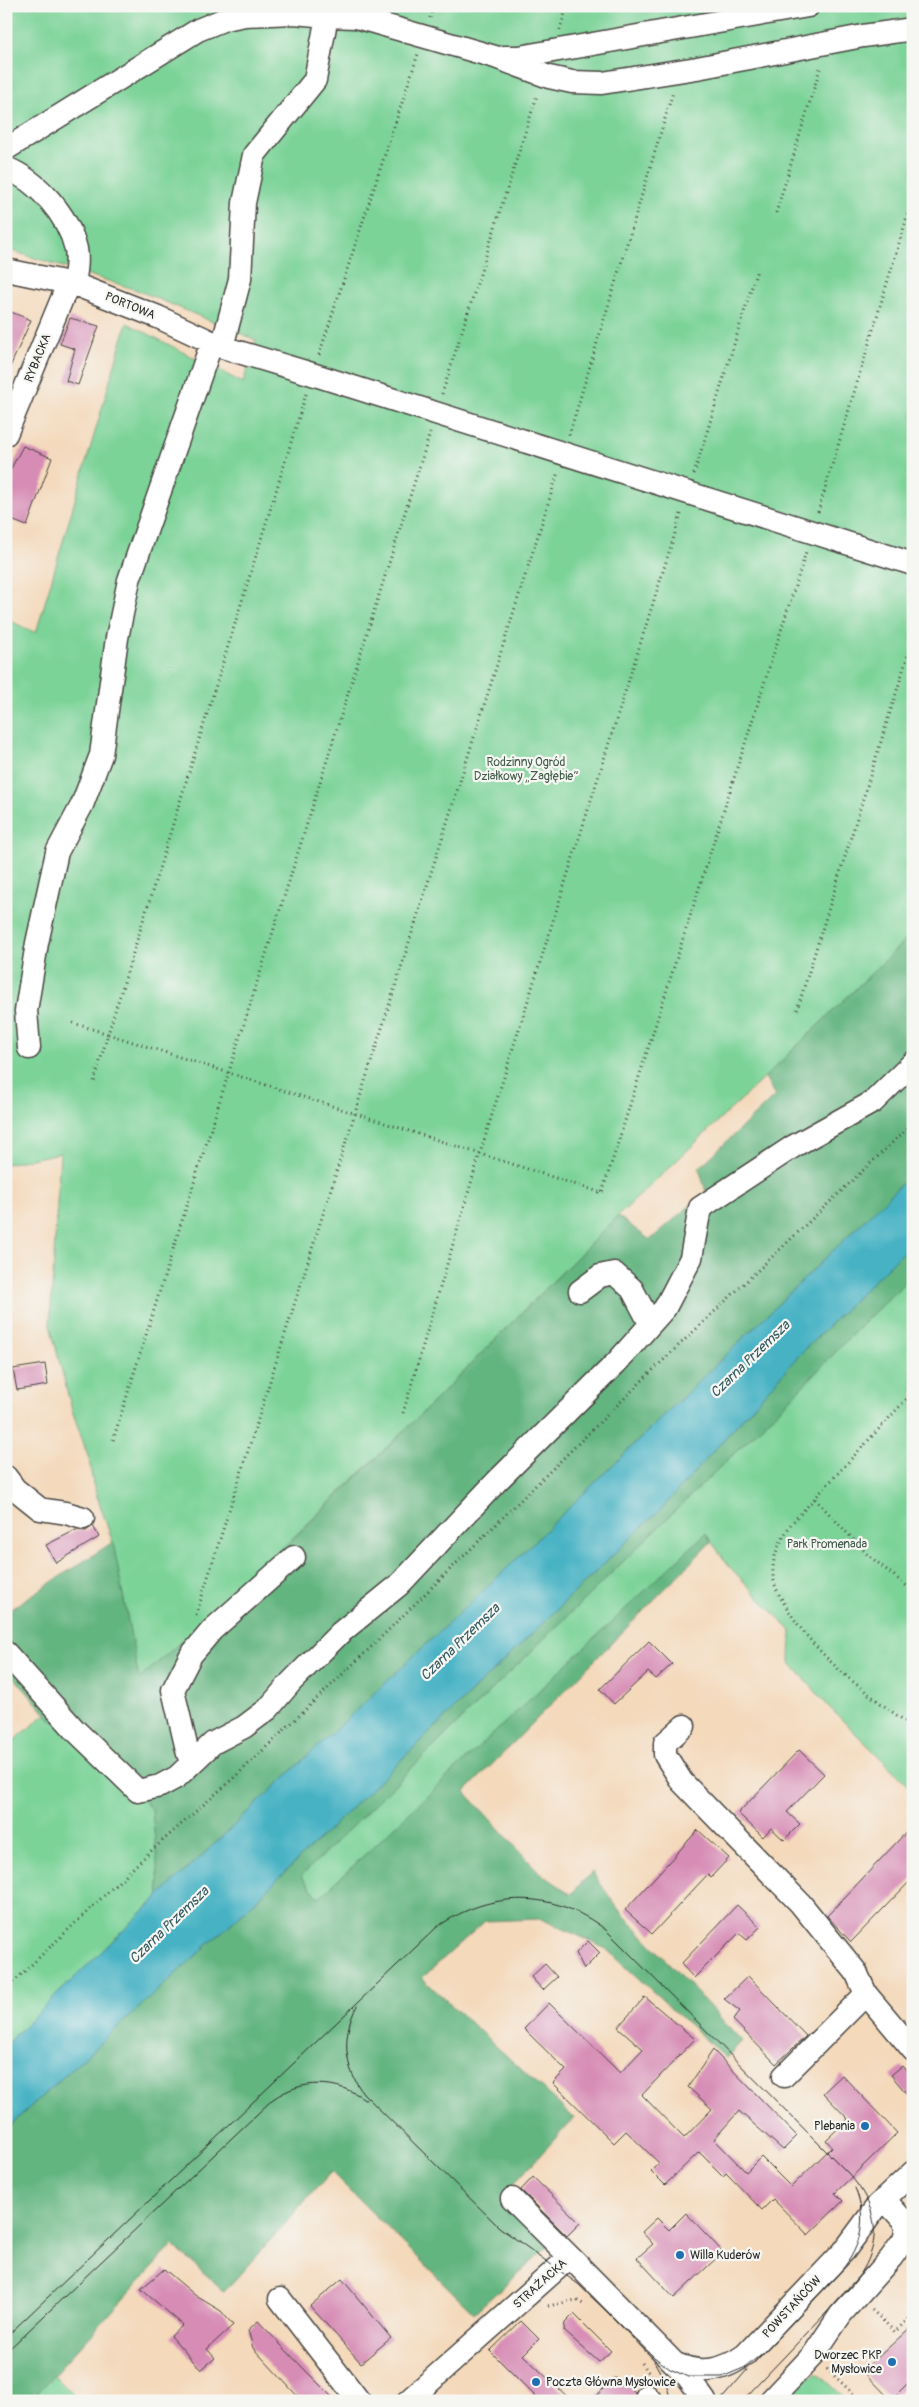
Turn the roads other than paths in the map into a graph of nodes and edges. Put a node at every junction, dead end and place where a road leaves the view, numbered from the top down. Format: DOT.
graph roads {
  1 [pos="808,6"];
  2 [pos="328,11"];
  3 [pos="913,29"];
  4 [pos="495,57"];
  5 [pos="6,149"];
  6 [pos="6,168"];
  7 [pos="6,270"];
  8 [pos="72,283"];
  9 [pos="217,345"];
  10 [pos="6,434"];
  11 [pos="913,564"];
  12 [pos="29,1048"];
  13 [pos="913,1063"];
  14 [pos="580,1291"];
  15 [pos="650,1323"];
  16 [pos="6,1476"];
  17 [pos="83,1518"];
  18 [pos="294,1557"];
  19 [pos="6,1653"];
  20 [pos="684,1726"];
  21 [pos="193,1760"];
  22 [pos="866,1994"];
  23 [pos="913,2050"];
  24 [pos="784,2076"];
  25 [pos="913,2172"];
  26 [pos="512,2199"];
  27 [pos="884,2199"];
  28 [pos="570,2257"];
  29 [pos="280,2299"];
  30 [pos="676,2364"];
  31 [pos="359,2401"];
  32 [pos="408,2401"];
  33 [pos="705,2401"];
  34 [pos="770,2401"];
  1 -- 4 [label="street"];
  2 -- 4 [label="street"];
  2 -- 5 [label="street"];
  2 -- 9 [label="street"];
  3 -- 4 [label="street"];
  6 -- 8 [label="street, RYBACKA"];
  7 -- 8 [label="street, PORTOWA"];
  8 -- 9 [label="street, PORTOWA"];
  8 -- 10 [label="street, RYBACKA"];
  9 -- 11 [label="street, PORTOWA"];
  9 -- 12 [label="street"];
  13 -- 15 [label="street"];
  14 -- 15 [label="street"];
  15 -- 21 [label="street"];
  16 -- 17 [label="street"];
  18 -- 21 [label="street"];
  19 -- 21 [label="street"];
  20 -- 22 [label="street"];
  22 -- 23 [label="street"];
  22 -- 24 [label="street"];
  25 -- 27 [label="street, POWSTAŃCÓW"];
  26 -- 28 [label="street"];
  27 -- 30 [label="street, POWSTAŃCÓW"];
  27 -- 34 [label="street"];
  28 -- 30 [label="street, STRAŻACKA"];
  28 -- 32 [label="street, STRAŻACKA"];
  29 -- 31 [label="street"];
  30 -- 33 [label="street, STRAŻACKA"];
}
